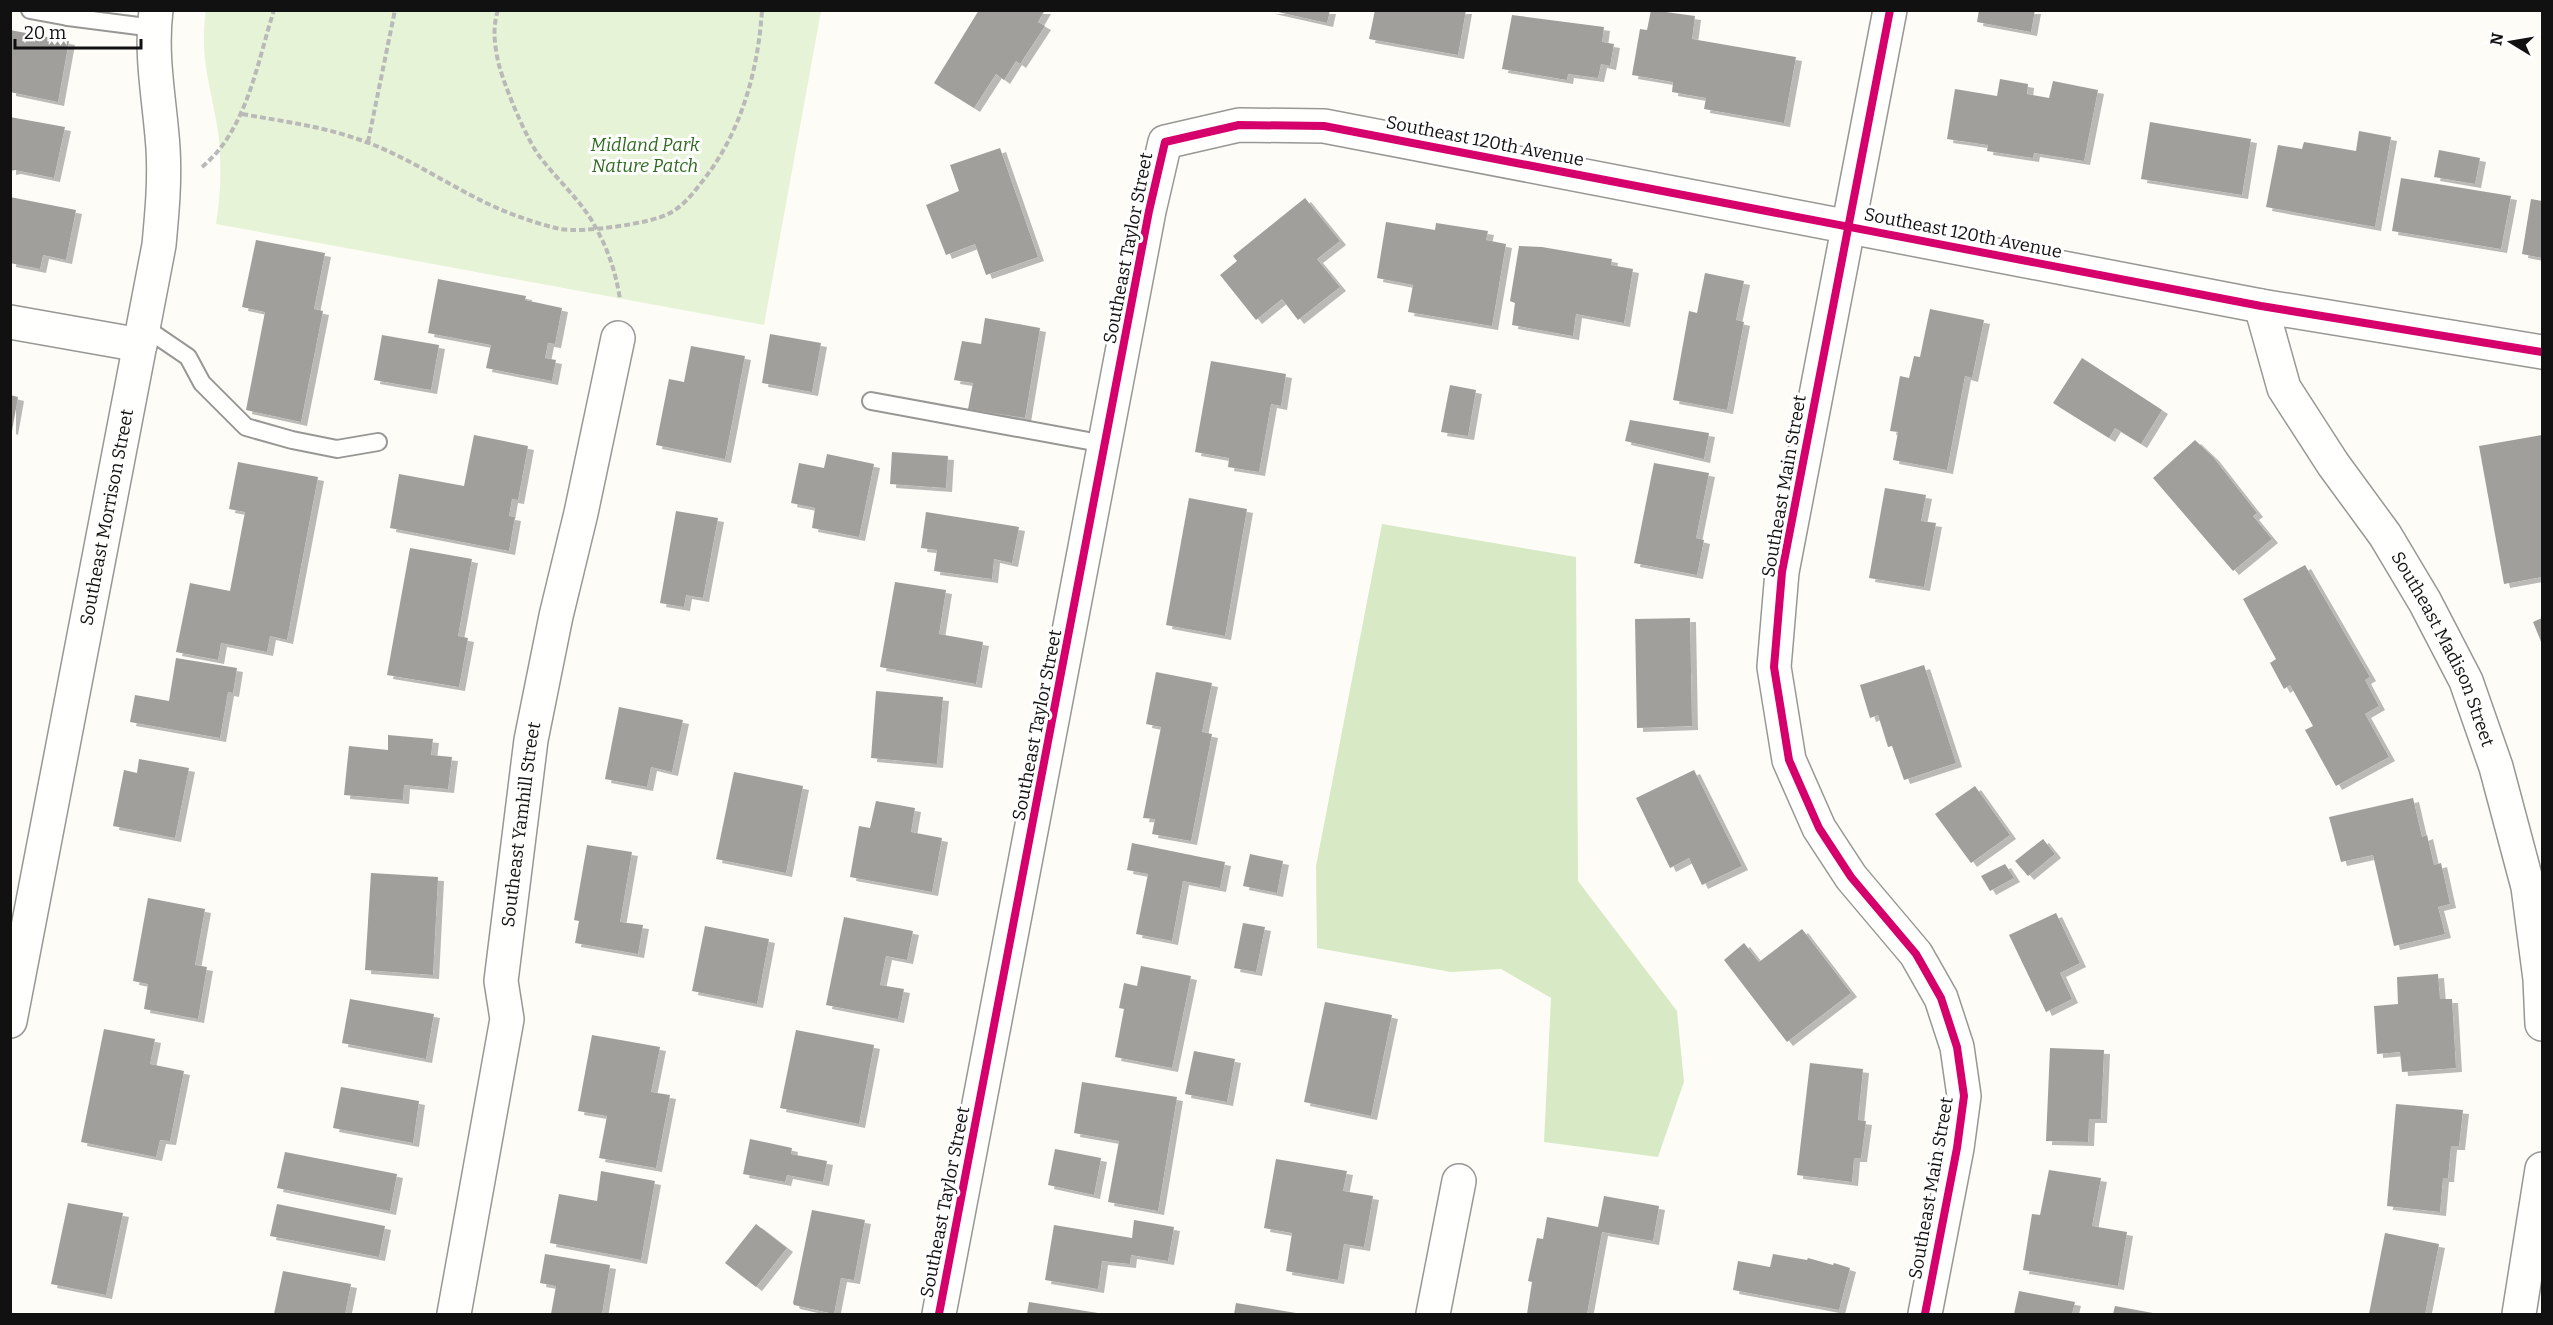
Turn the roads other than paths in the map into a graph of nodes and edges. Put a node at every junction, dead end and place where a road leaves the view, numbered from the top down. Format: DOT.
graph roads {
  1 [pos="30,10"];
  2 [pos="1890,10"];
  3 [pos="69,14"];
  4 [pos="155,19"];
  5 [pos="1165,142"];
  6 [pos="1848,226"];
  7 [pos="2261,306"];
  8 [pos="10,322"];
  9 [pos="142,336"];
  10 [pos="618,338"];
  11 [pos="2542,352"];
  12 [pos="871,401"];
  13 [pos="378,442"];
  14 [pos="1105,444"];
  15 [pos="10,1021"];
  16 [pos="2542,1024"];
  17 [pos="2542,1169"];
  18 [pos="1459,1181"];
  19 [pos="454,1314"];
  20 [pos="939,1314"];
  21 [pos="1433,1314"];
  22 [pos="1924,1314"];
  23 [pos="2519,1314"];
  1 -- 3 [label="lane"];
  2 -- 6 [label="street, Southeast Main Street"];
  3 -- 4 [label="lane"];
  4 -- 9 [label="street, Southeast Morrison Street"];
  5 -- 6 [label="street, Southeast 120th Avenue"];
  5 -- 14 [label="street, Southeast Taylor Street"];
  6 -- 7 [label="street, Southeast 120th Avenue"];
  6 -- 22 [label="street, Southeast Main Street"];
  7 -- 11 [label="street, Southeast 120th Avenue"];
  7 -- 16 [label="street, Southeast Madison Street"];
  8 -- 9 [label="street"];
  9 -- 13 [label="lane"];
  9 -- 15 [label="street, Southeast Morrison Street"];
  10 -- 19 [label="street, Southeast Yamhill Street"];
  12 -- 14 [label="lane"];
  14 -- 20 [label="street, Southeast Taylor Street"];
  17 -- 23 [label="street"];
  18 -- 21 [label="street"];
}
